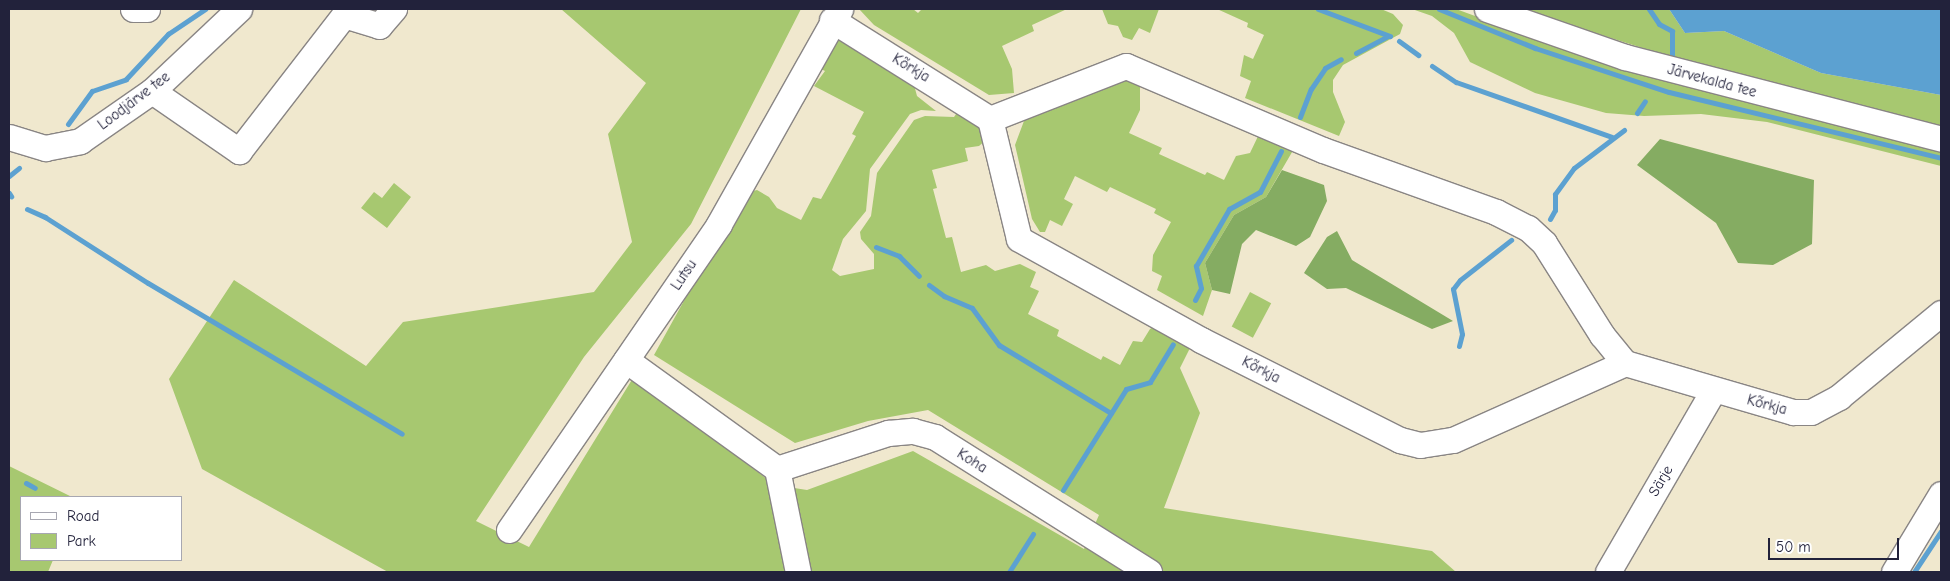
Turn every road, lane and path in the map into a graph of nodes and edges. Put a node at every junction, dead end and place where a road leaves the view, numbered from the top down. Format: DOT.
graph roads {
  1 [pos="133,9"];
  2 [pos="147,9"];
  3 [pos="239,9"];
  4 [pos="394,9"];
  5 [pos="1487,9"];
  6 [pos="341,12"];
  7 [pos="836,14"];
  8 [pos="152,91"];
  9 [pos="990,119"];
  10 [pos="9,137"];
  11 [pos="1941,139"];
  12 [pos="1941,313"];
  13 [pos="626,360"];
  14 [pos="1625,363"];
  15 [pos="1713,391"];
  16 [pos="777,469"];
  17 [pos="1941,494"];
  18 [pos="510,530"];
  19 [pos="798,572"];
  20 [pos="1149,572"];
  21 [pos="1608,572"];
  22 [pos="1894,572"];
  1 -- 2 [label="street"];
  3 -- 8 [label="street, Loodjärve tee"];
  4 -- 6 [label="street"];
  5 -- 11 [label="street, Järvekalda tee"];
  6 -- 8 [label="street"];
  7 -- 9 [label="street, Kõrkja"];
  7 -- 13 [label="street, Lutsu"];
  8 -- 10 [label="street, Loodjärve tee"];
  9 -- 14 [label="street"];
  9 -- 14 [label="street, Kõrkja"];
  12 -- 15 [label="street, Kõrkja"];
  13 -- 16 [label="street"];
  13 -- 18 [label="street, Lutsu"];
  14 -- 15 [label="street, Kõrkja"];
  15 -- 21 [label="street, Särje"];
  16 -- 19 [label="street"];
  16 -- 20 [label="street, Koha"];
  17 -- 22 [label="street"];
}
